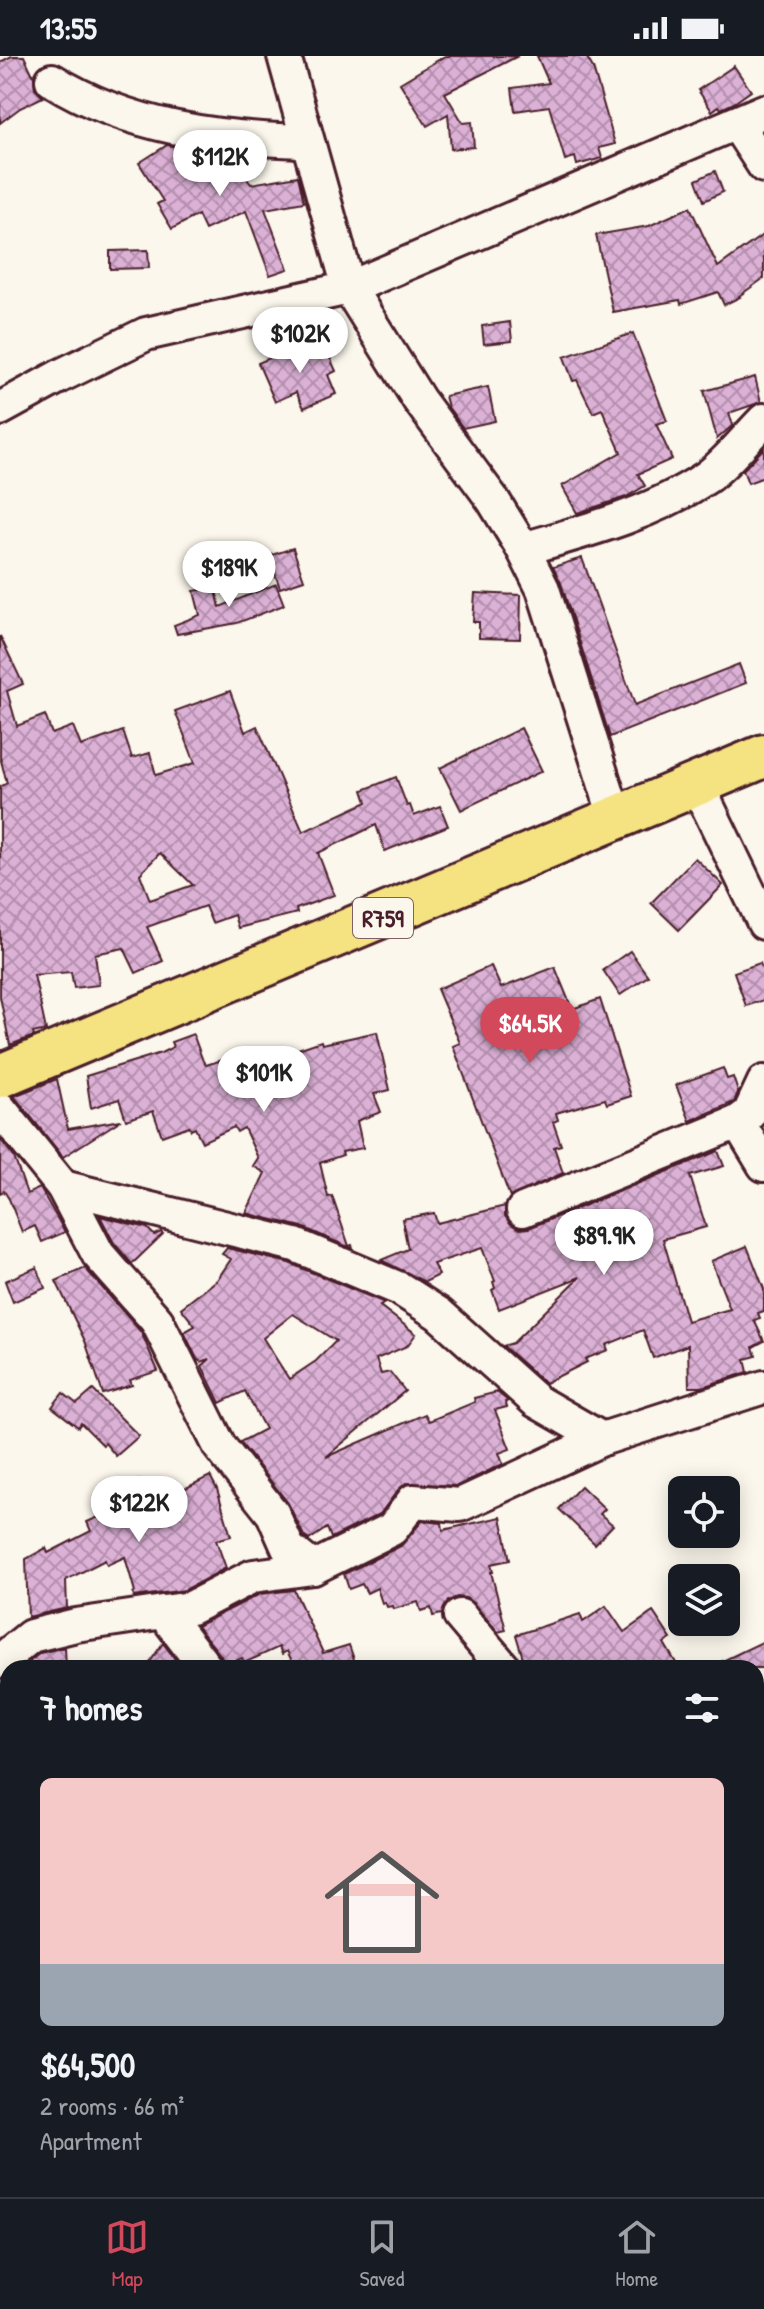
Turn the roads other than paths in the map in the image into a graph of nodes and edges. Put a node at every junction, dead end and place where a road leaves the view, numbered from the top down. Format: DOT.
graph roads {
  1 [pos="284,56"];
  2 [pos="52,80"];
  3 [pos="750,117"];
  4 [pos="306,141"];
  5 [pos="764,166"];
  6 [pos="349,288"];
  7 [pos="0,409"];
  8 [pos="764,420"];
  9 [pos="523,549"];
  10 [pos="764,756"];
  11 [pos="697,784"];
  12 [pos="616,820"];
  13 [pos="764,923"];
  14 [pos="0,1076"];
  15 [pos="764,1082"];
  16 [pos="0,1109"];
  17 [pos="738,1122"];
  18 [pos="764,1165"];
  19 [pos="63,1187"];
  20 [pos="523,1210"];
  21 [pos="764,1387"];
  22 [pos="602,1439"];
  23 [pos="313,1568"];
  24 [pos="163,1612"];
  25 [pos="460,1616"];
  26 [pos="3,1660"];
  27 [pos="200,1660"];
  28 [pos="497,1660"];
  1 -- 4 [label="street"];
  2 -- 4 [label="street"];
  3 -- 5 [label="street"];
  3 -- 6 [label="street"];
  4 -- 6 [label="street"];
  6 -- 7 [label="street"];
  6 -- 9 [label="street"];
  8 -- 9 [label="street"];
  9 -- 12 [label="street"];
  10 -- 11 [label="main road, R759"];
  11 -- 12 [label="main road, R759"];
  11 -- 13 [label="street"];
  12 -- 14 [label="main road, R759"];
  15 -- 17 [label="street"];
  16 -- 19 [label="street"];
  17 -- 18 [label="street"];
  17 -- 20 [label="street"];
  19 -- 22 [label="street"];
  19 -- 23 [label="street"];
  21 -- 22 [label="street"];
  22 -- 23 [label="street"];
  23 -- 24 [label="street"];
  24 -- 26 [label="street"];
  24 -- 27 [label="street"];
  25 -- 28 [label="street"];
}
